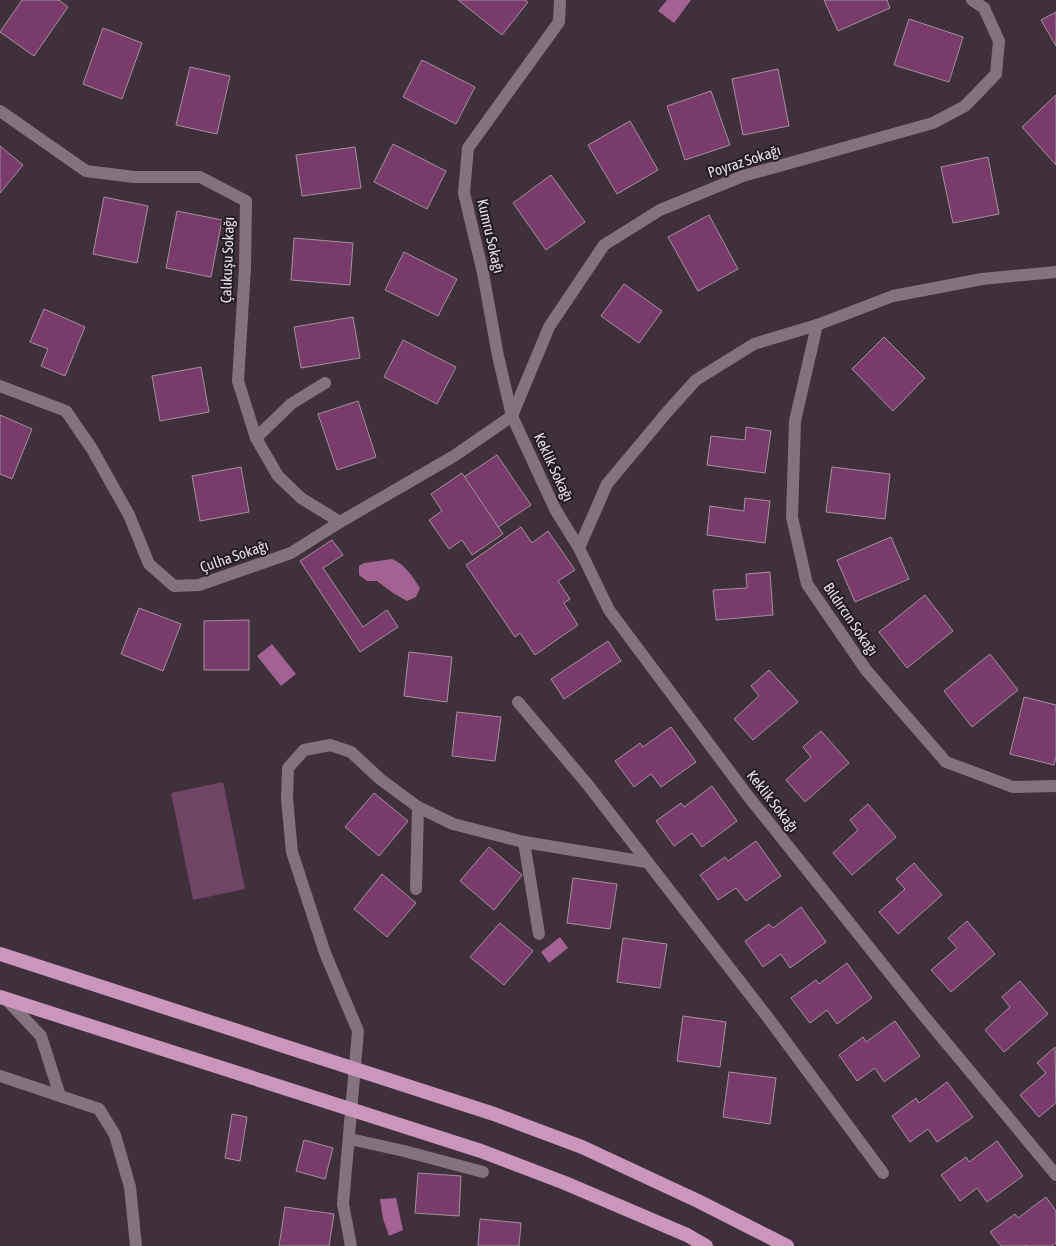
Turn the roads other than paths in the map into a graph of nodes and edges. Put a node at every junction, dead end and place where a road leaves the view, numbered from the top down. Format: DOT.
graph roads {
  1 [pos="560,0"];
  2 [pos="972,0"];
  3 [pos="0,111"];
  4 [pos="1056,272"];
  5 [pos="817,325"];
  6 [pos="325,383"];
  7 [pos="0,386"];
  8 [pos="512,416"];
  9 [pos="256,438"];
  10 [pos="340,522"];
  11 [pos="579,548"];
  12 [pos="518,702"];
  13 [pos="1056,786"];
  14 [pos="418,807"];
  15 [pos="524,842"];
  16 [pos="646,862"];
  17 [pos="416,889"];
  18 [pos="539,934"];
  19 [pos="0,954"];
  20 [pos="0,993"];
  21 [pos="0,997"];
  22 [pos="0,1076"];
  23 [pos="60,1096"];
  24 [pos="350,1140"];
  25 [pos="483,1172"];
  26 [pos="883,1173"];
  27 [pos="1056,1175"];
  28 [pos="136,1246"];
  29 [pos="351,1246"];
  30 [pos="706,1246"];
  31 [pos="787,1246"];
  1 -- 8 [label="street, Kumru Sokağı"];
  2 -- 8 [label="street, Poyraz Sokağı"];
  3 -- 9 [label="street, Çalıkuşu Sokağı"];
  4 -- 5 [label="street"];
  5 -- 11 [label="street"];
  5 -- 13 [label="street, Bıldırcın Sokağı"];
  6 -- 9 [label="street"];
  7 -- 10 [label="street, Çulha Sokağı"];
  8 -- 10 [label="street, Çulha Sokağı"];
  8 -- 11 [label="street, Keklik Sokağı"];
  9 -- 10 [label="street, Çalıkuşu Sokağı"];
  11 -- 27 [label="street, Keklik Sokağı"];
  12 -- 16 [label="street"];
  14 -- 15 [label="street"];
  14 -- 17 [label="street"];
  14 -- 24 [label="street"];
  15 -- 16 [label="street"];
  15 -- 18 [label="street"];
  16 -- 26 [label="street"];
  19 -- 31 [label="highway"];
  20 -- 23 [label="street"];
  21 -- 30 [label="highway"];
  22 -- 23 [label="street"];
  23 -- 28 [label="street"];
  24 -- 25 [label="street"];
  24 -- 29 [label="street"];
}
